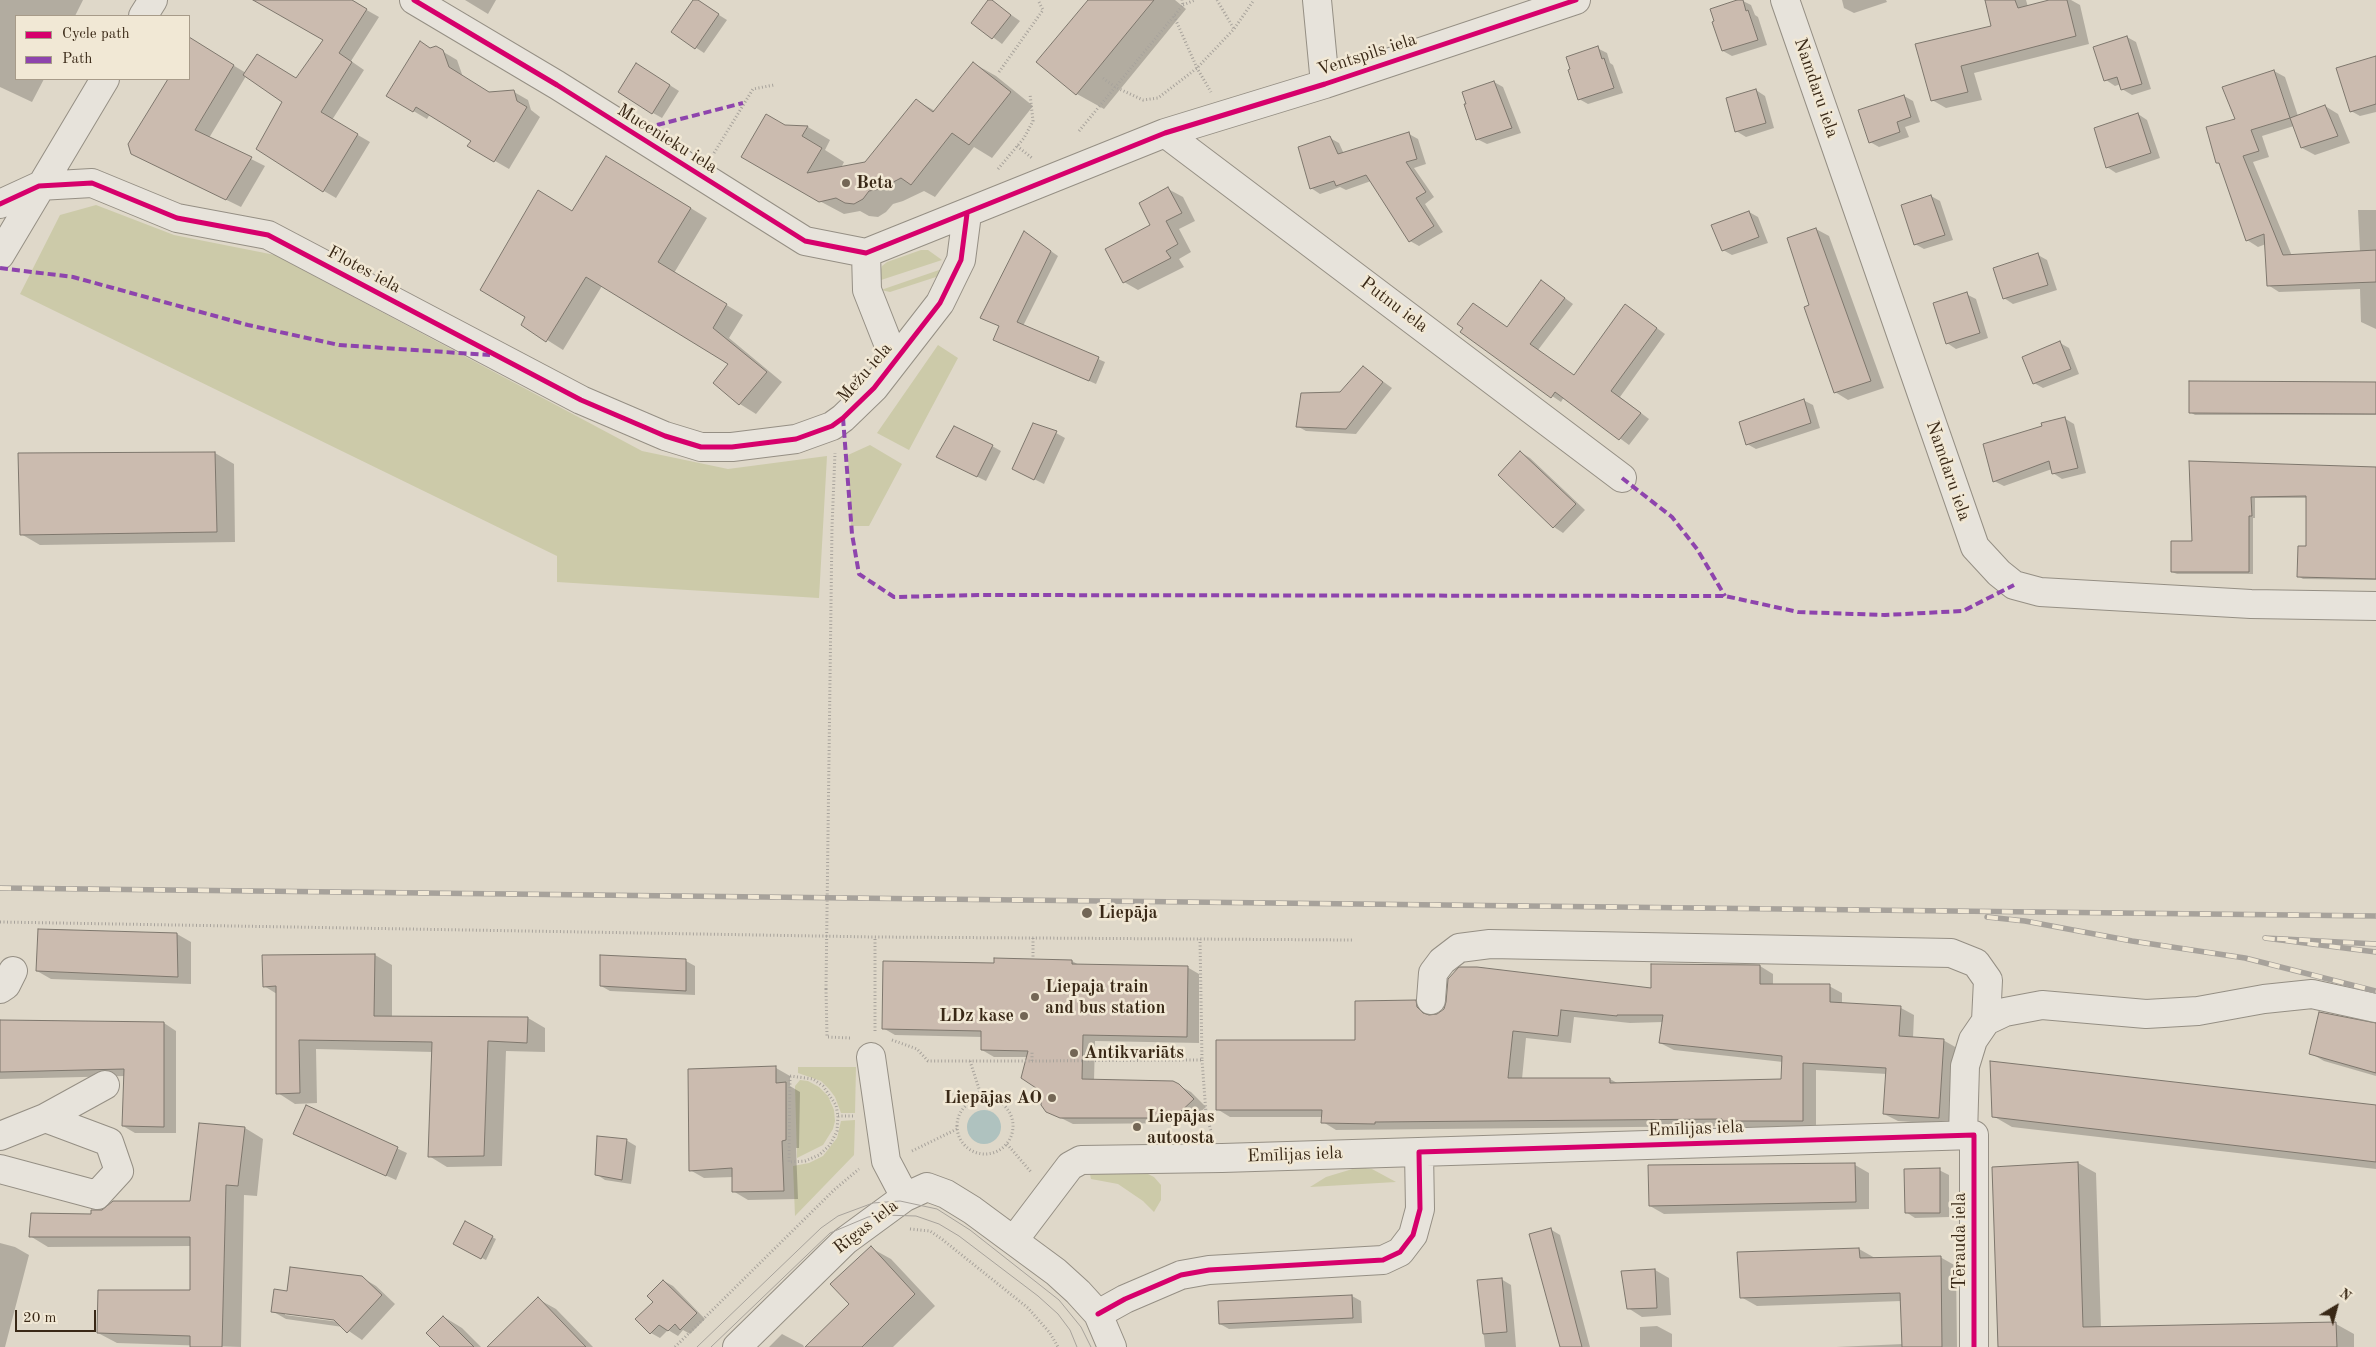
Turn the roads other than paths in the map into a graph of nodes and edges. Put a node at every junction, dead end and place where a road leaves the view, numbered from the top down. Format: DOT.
graph roads {
  1 [pos="414,0"];
  2 [pos="1317,0"];
  3 [pos="1576,0"];
  4 [pos="1785,0"];
  5 [pos="104,80"];
  6 [pos="1325,84"];
  7 [pos="1165,133"];
  8 [pos="39,186"];
  9 [pos="0,204"];
  10 [pos="967,214"];
  11 [pos="866,252"];
  12 [pos="0,255"];
  13 [pos="894,361"];
  14 [pos="701,447"];
  15 [pos="1622,478"];
  16 [pos="2376,606"];
  17 [pos="1431,1000"];
  18 [pos="2376,1008"];
  19 [pos="1986,1021"];
  20 [pos="876,1045"];
  21 [pos="105,1085"];
  22 [pos="45,1118"];
  23 [pos="1968,1135"];
  24 [pos="0,1136"];
  25 [pos="1419,1152"];
  26 [pos="0,1169"];
  27 [pos="905,1197"];
  28 [pos="1014,1240"];
  29 [pos="1098,1314"];
  30 [pos="737,1347"];
  31 [pos="1112,1347"];
  32 [pos="1974,1347"];
  1 -- 11 [label="street, Mucenieku iela"];
  2 -- 6 [label="street"];
  3 -- 6 [label="street, Ventspils iela"];
  4 -- 16 [label="street, Namdaru iela"];
  5 -- 8 [label="street"];
  6 -- 7 [label="street, Ventspils iela"];
  7 -- 10 [label="street"];
  7 -- 15 [label="street, Putnu iela"];
  8 -- 9 [label="street, Flotes iela"];
  8 -- 12 [label="street"];
  8 -- 14 [label="street, Flotes iela"];
  10 -- 11 [label="street"];
  10 -- 13 [label="street, Mežu iela"];
  11 -- 13 [label="street"];
  13 -- 14 [label="street, Mežu iela"];
  17 -- 19 [label="street"];
  18 -- 19 [label="street"];
  19 -- 23 [label="street, Tērauda iela"];
  20 -- 27 [label="street"];
  21 -- 22 [label="street"];
  22 -- 24 [label="street"];
  22 -- 26 [label="street"];
  23 -- 25 [label="street, Emīlijas iela"];
  23 -- 32 [label="street, Tērauda iela"];
  25 -- 28 [label="street, Emīlijas iela"];
  25 -- 29 [label="street"];
  27 -- 28 [label="street, Rīgas iela"];
  27 -- 30 [label="street, Rīgas iela"];
  28 -- 29 [label="street, Rīgas iela"];
  29 -- 31 [label="street, Rīgas iela"];
}
